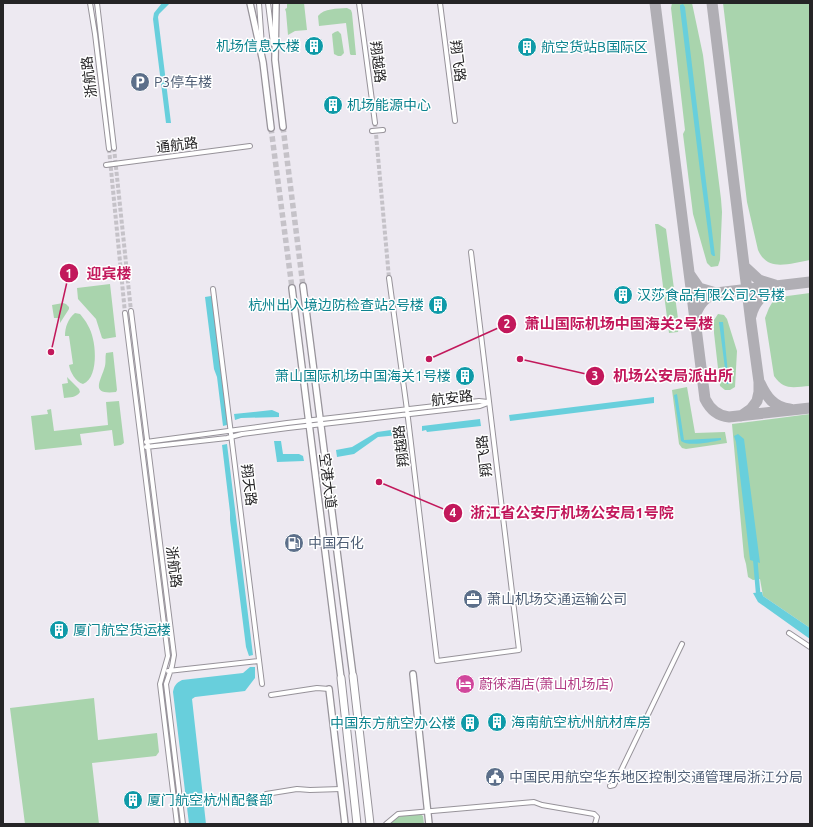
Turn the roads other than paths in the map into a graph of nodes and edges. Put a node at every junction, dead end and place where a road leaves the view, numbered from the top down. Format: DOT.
graph roads {
  1 [pos="90,3"];
  2 [pos="97,3"];
  3 [pos="250,3"];
  4 [pos="259,3"];
  5 [pos="268,3"];
  6 [pos="276,3"];
  7 [pos="359,3"];
  8 [pos="440,3"];
  9 [pos="275,60"];
  10 [pos="263,62"];
  11 [pos="455,121"];
  12 [pos="375,123"];
  13 [pos="283,127"];
  14 [pos="271,128"];
  15 [pos="383,130"];
  16 [pos="372,131"];
  17 [pos="250,146"];
  18 [pos="106,165"];
  19 [pos="471,252"];
  20 [pos="389,278"];
  21 [pos="304,286"];
  22 [pos="292,288"];
  23 [pos="213,289"];
  24 [pos="131,312"];
  25 [pos="125,313"];
  26 [pos="488,402"];
  27 [pos="408,412"];
  28 [pos="321,422"];
  29 [pos="309,423"];
  30 [pos="231,430"];
  31 [pos="232,437"];
  32 [pos="147,441"];
  33 [pos="142,445"];
  34 [pos="148,448"];
  35 [pos="789,634"];
  36 [pos="682,644"];
  37 [pos="810,647"];
  38 [pos="259,661"];
  39 [pos="436,661"];
  40 [pos="171,671"];
  41 [pos="164,672"];
  42 [pos="413,674"];
  43 [pos="353,676"];
  44 [pos="341,678"];
  45 [pos="262,684"];
  46 [pos="330,689"];
  47 [pos="270,695"];
  48 [pos="610,786"];
  49 [pos="341,789"];
  50 [pos="263,798"];
  51 [pos="428,811"];
  52 [pos="177,824"];
  53 [pos="183,824"];
  54 [pos="345,824"];
  55 [pos="357,824"];
  56 [pos="370,824"];
  57 [pos="386,824"];
  58 [pos="429,824"];
  59 [pos="595,824"];
  1 -- 2 [label="street, 浙航路"];
  3 -- 10 [label="main road"];
  4 -- 10 [label="street"];
  5 -- 9 [label="street"];
  6 -- 9 [label="main road"];
  7 -- 12 [label="street, 翔越路"];
  8 -- 11 [label="street, 翔飞路"];
  9 -- 13 [label="main road"];
  10 -- 14 [label="main road"];
  15 -- 16 [label="street"];
  17 -- 18 [label="street, 通航路"];
  19 -- 26 [label="street, 翔飞路"];
  20 -- 27 [label="street, 翔越路"];
  21 -- 28 [label="main road, 空港大道"];
  22 -- 29 [label="main road, 空港大道"];
  23 -- 30 [label="street, 翔天路"];
  24 -- 32 [label="street, 浙航路"];
  25 -- 33 [label="street, 浙航路"];
  26 -- 27 [label="street, 航安路"];
  26 -- 39 [label="street, 翔飞路"];
  27 -- 28 [label="street, 航安路"];
  27 -- 39 [label="street, 翔越路"];
  28 -- 29 [label="street, 航安路"];
  28 -- 43 [label="main road, 空港大道"];
  29 -- 30 [label="street, 航安路"];
  29 -- 31 [label="street, 航安路"];
  29 -- 44 [label="main road, 空港大道"];
  30 -- 31 [label="street, 翔天路"];
  30 -- 32 [label="street, 航安路"];
  31 -- 34 [label="street, 航安路"];
  31 -- 38 [label="street, 翔天路"];
  32 -- 33 [label="street"];
  32 -- 34 [label="street, 浙航路"];
  33 -- 34 [label="street"];
  33 -- 41 [label="street, 浙航路"];
  34 -- 40 [label="street, 浙航路"];
  35 -- 37 [label="street"];
  36 -- 48 [label="street"];
  38 -- 40 [label="street"];
  38 -- 45 [label="street, 翔天路"];
  40 -- 41 [label="street"];
  40 -- 53 [label="street, 浙航路"];
  41 -- 52 [label="street, 浙航路"];
  42 -- 51 [label="main road"];
  43 -- 56 [label="highway"];
  44 -- 55 [label="highway"];
  46 -- 47 [label="street"];
  46 -- 49 [label="main road"];
  49 -- 50 [label="street"];
  49 -- 54 [label="main road"];
  51 -- 57 [label="street"];
  51 -- 58 [label="main road"];
  51 -- 59 [label="street"];
}
